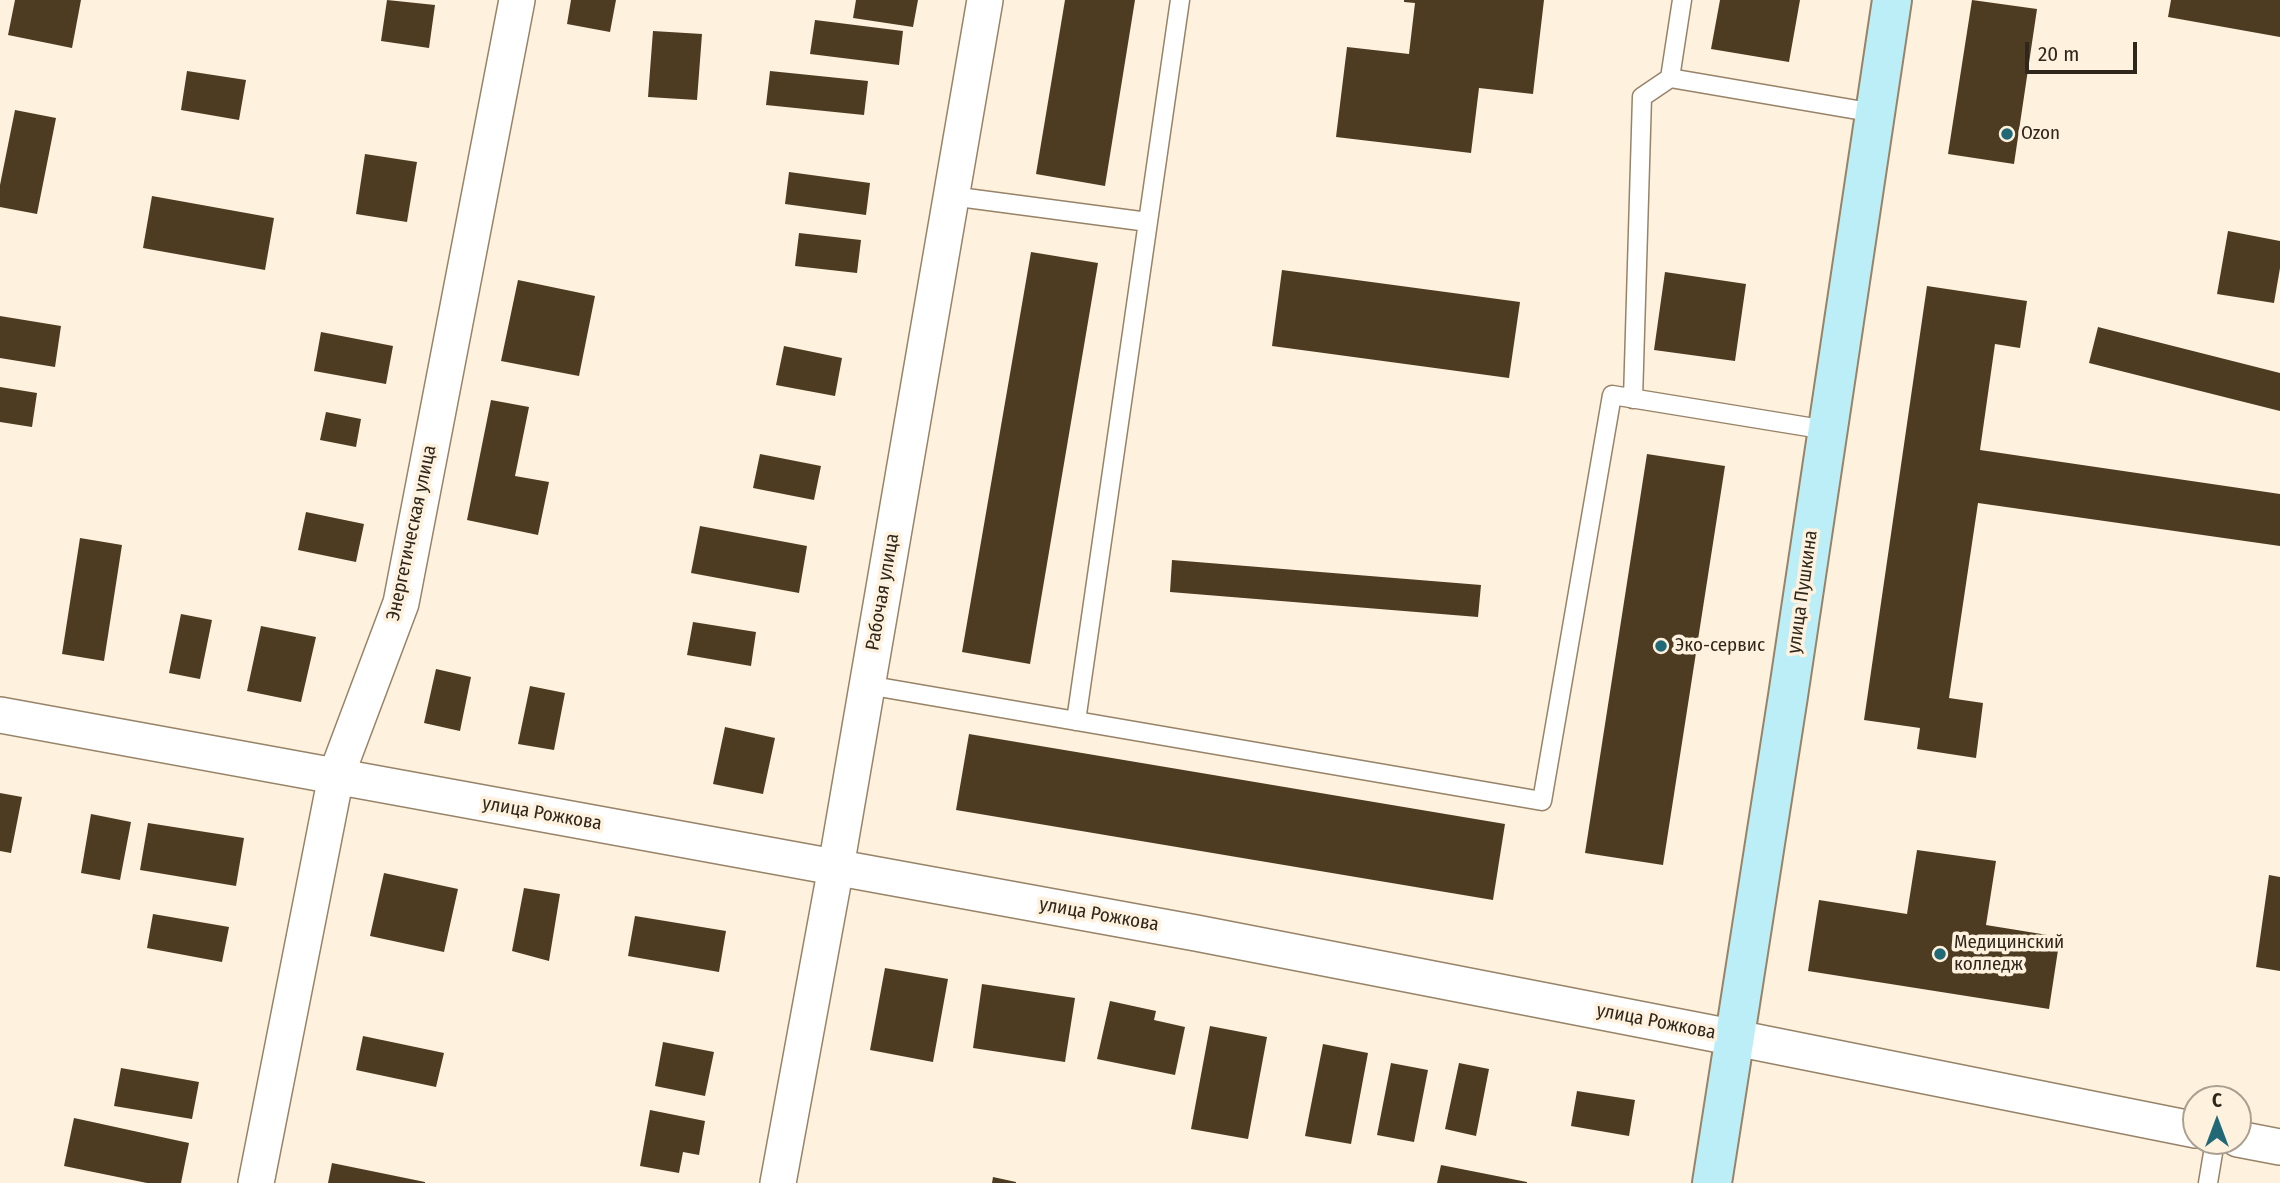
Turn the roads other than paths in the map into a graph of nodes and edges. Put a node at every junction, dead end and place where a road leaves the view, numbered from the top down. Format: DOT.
graph roads {
  1 [pos="517,0"];
  2 [pos="985,0"];
  3 [pos="1180,0"];
  4 [pos="1682,0"];
  5 [pos="1892,0"];
  6 [pos="1670,78"];
  7 [pos="1875,113"];
  8 [pos="951,196"];
  9 [pos="1148,222"];
  10 [pos="1633,399"];
  11 [pos="1828,430"];
  12 [pos="867,685"];
  13 [pos="0,715"];
  14 [pos="1076,721"];
  15 [pos="336,776"];
  16 [pos="836,867"];
  17 [pos="1736,1038"];
  18 [pos="2182,1127"];
  19 [pos="2252,1142"];
  20 [pos="2280,1147"];
  21 [pos="2212,1155"];
  22 [pos="257,1183"];
  23 [pos="778,1183"];
  24 [pos="1712,1183"];
  25 [pos="2207,1183"];
  1 -- 15 [label="street, Энергетическая улица"];
  2 -- 8 [label="street, Рабочая улица"];
  3 -- 9 [label="lane"];
  4 -- 6 [label="lane"];
  5 -- 7 [label="main road, улица Пушкина"];
  6 -- 7 [label="lane"];
  6 -- 10 [label="lane"];
  7 -- 11 [label="main road, улица Пушкина"];
  8 -- 9 [label="lane"];
  8 -- 12 [label="street, Рабочая улица"];
  9 -- 14 [label="lane"];
  10 -- 11 [label="lane"];
  10 -- 14 [label="lane"];
  11 -- 17 [label="main road, улица Пушкина"];
  12 -- 14 [label="lane"];
  12 -- 16 [label="street, Рабочая улица"];
  13 -- 15 [label="street, улица Рожкова"];
  15 -- 16 [label="street, улица Рожкова"];
  15 -- 22 [label="street, Энергетическая улица"];
  16 -- 17 [label="street, улица Рожкова"];
  16 -- 23 [label="street, Рабочая улица"];
  17 -- 18 [label="street, улица Рожкова"];
  17 -- 24 [label="main road, улица Пушкина"];
  19 -- 20 [label="street"];
  21 -- 25 [label="lane"];
}
